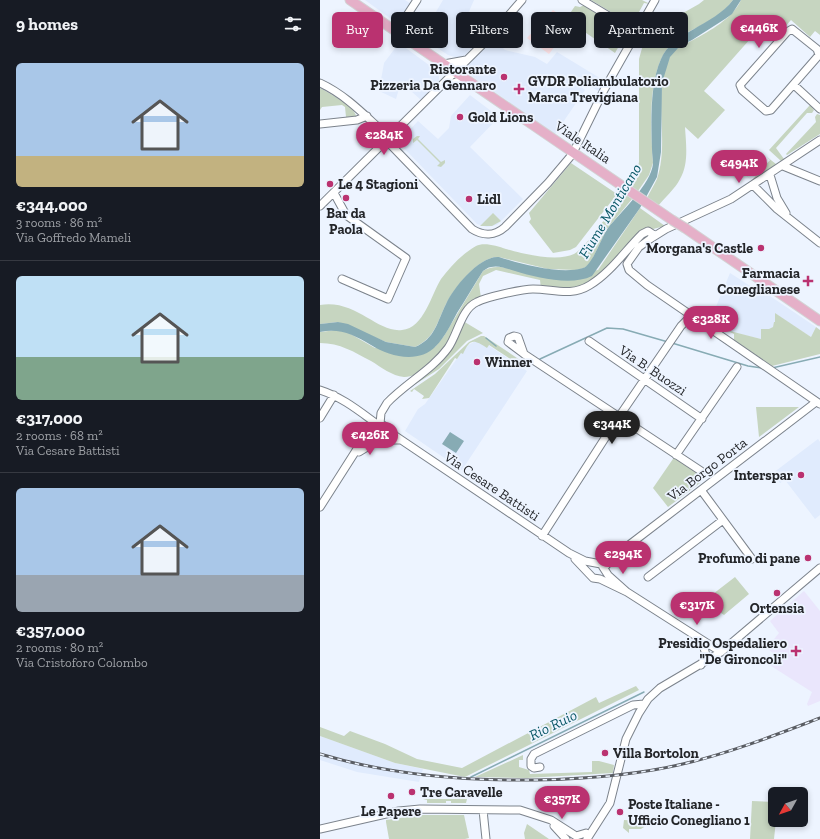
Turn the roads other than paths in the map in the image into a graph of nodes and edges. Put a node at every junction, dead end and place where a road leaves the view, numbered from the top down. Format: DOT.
graph roads {
  1 [pos="350,0"];
  2 [pos="417,0"];
  3 [pos="522,0"];
  4 [pos="582,0"];
  5 [pos="655,0"];
  6 [pos="409,12"];
  7 [pos="602,12"];
  8 [pos="648,12"];
  9 [pos="391,29"];
  10 [pos="420,48"];
  11 [pos="628,48"];
  12 [pos="468,59"];
  13 [pos="444,64"];
  14 [pos="455,72"];
  15 [pos="466,80"];
  16 [pos="320,83"];
  17 [pos="794,85"];
  18 [pos="440,87"];
  19 [pos="820,109"];
  20 [pos="367,116"];
  21 [pos="320,124"];
  22 [pos="389,139"];
  23 [pos="820,140"];
  24 [pos="576,147"];
  25 [pos="570,157"];
  26 [pos="783,166"];
  27 [pos="770,175"];
  28 [pos="820,181"];
  29 [pos="754,186"];
  30 [pos="334,193"];
  31 [pos="320,206"];
  32 [pos="791,222"];
  33 [pos="654,235"];
  34 [pos="820,243"];
  35 [pos="342,279"];
  36 [pos="692,315"];
  37 [pos="820,321"];
  38 [pos="589,341"];
  39 [pos="524,354"];
  40 [pos="737,367"];
  41 [pos="644,380"];
  42 [pos="320,390"];
  43 [pos="334,396"];
  44 [pos="818,403"];
  45 [pos="619,416"];
  46 [pos="320,418"];
  47 [pos="702,419"];
  48 [pos="375,428"];
  49 [pos="388,431"];
  50 [pos="401,440"];
  51 [pos="380,441"];
  52 [pos="353,455"];
  53 [pos="676,455"];
  54 [pos="701,471"];
  55 [pos="701,490"];
  56 [pos="320,507"];
  57 [pos="723,520"];
  58 [pos="542,536"];
  59 [pos="569,553"];
  60 [pos="752,559"];
  61 [pos="601,566"];
  62 [pos="820,568"];
  63 [pos="590,574"];
  64 [pos="648,577"];
  65 [pos="600,579"];
  66 [pos="627,592"];
  67 [pos="702,641"];
  68 [pos="721,652"];
  69 [pos="701,665"];
  70 [pos="644,704"];
  71 [pos="624,711"];
  72 [pos="638,713"];
  73 [pos="540,768"];
  74 [pos="483,810"];
  75 [pos="544,817"];
  76 [pos="320,829"];
  77 [pos="585,837"];
  78 [pos="486,839"];
  79 [pos="566,839"];
  1 -- 9 [label="main road, Viale Italia"];
  2 -- 6 [label="street"];
  3 -- 12 [label="street"];
  4 -- 7 [label="street"];
  5 -- 8 [label="street"];
  10 -- 13 [label="main road, Viale Italia"];
  11 -- 24 [label="street"];
  12 -- 13 [label="street"];
  12 -- 14 [label="street"];
  13 -- 14 [label="main road, Viale Italia"];
  14 -- 15 [label="main road, Viale Italia"];
  14 -- 18 [label="street"];
  15 -- 18 [label="street"];
  15 -- 37 [label="main road, Viale Italia, bridge"];
  16 -- 20 [label="street"];
  17 -- 17 [label="street"];
  17 -- 19 [label="street"];
  18 -- 22 [label="street"];
  20 -- 21 [label="street"];
  20 -- 22 [label="street"];
  22 -- 25 [label="street"];
  22 -- 30 [label="street"];
  23 -- 26 [label="street"];
  26 -- 27 [label="street"];
  26 -- 28 [label="street"];
  27 -- 29 [label="street"];
  27 -- 32 [label="street"];
  29 -- 32 [label="street"];
  29 -- 33 [label="street"];
  30 -- 31 [label="street"];
  30 -- 35 [label="street"];
  32 -- 34 [label="street"];
  33 -- 36 [label="street"];
  33 -- 48 [label="street"];
  36 -- 41 [label="street"];
  36 -- 44 [label="street"];
  38 -- 41 [label="street, Via B. Buozzi"];
  39 -- 45 [label="street"];
  40 -- 47 [label="street"];
  41 -- 45 [label="street"];
  41 -- 47 [label="street, Via B. Buozzi"];
  42 -- 43 [label="street"];
  43 -- 46 [label="street"];
  43 -- 48 [label="street"];
  44 -- 55 [label="street, Via Borgo Porta"];
  45 -- 53 [label="street"];
  45 -- 58 [label="street"];
  47 -- 53 [label="street"];
  48 -- 49 [label="street"];
  48 -- 51 [label="street"];
  48 -- 52 [label="street"];
  49 -- 50 [label="street, Via Cesare Battisti"];
  49 -- 51 [label="street"];
  50 -- 51 [label="street"];
  50 -- 58 [label="street, Via Cesare Battisti"];
  51 -- 52 [label="street"];
  52 -- 56 [label="street"];
  53 -- 54 [label="street"];
  55 -- 57 [label="street"];
  55 -- 61 [label="street, Via Borgo Porta"];
  57 -- 60 [label="street"];
  57 -- 64 [label="street"];
  58 -- 59 [label="street, Via Cesare Battisti"];
  59 -- 61 [label="street, Via Cesare Battisti"];
  59 -- 63 [label="street, Via Cesare Battisti"];
  61 -- 63 [label="street"];
  61 -- 65 [label="street"];
  61 -- 66 [label="street, Via Cesare Battisti"];
  62 -- 68 [label="street"];
  63 -- 65 [label="street, Via Cesare Battisti"];
  65 -- 66 [label="street, Via Cesare Battisti"];
  66 -- 67 [label="street, Via Cesare Battisti"];
  67 -- 68 [label="street, Via Cesare Battisti"];
  67 -- 69 [label="street"];
  68 -- 69 [label="street"];
  69 -- 70 [label="street"];
  70 -- 71 [label="street"];
  70 -- 72 [label="street"];
  71 -- 72 [label="street"];
  71 -- 73 [label="street"];
  72 -- 77 [label="street"];
  74 -- 75 [label="street"];
  74 -- 76 [label="street"];
  74 -- 78 [label="street"];
  75 -- 77 [label="street"];
  75 -- 79 [label="street"];
}
